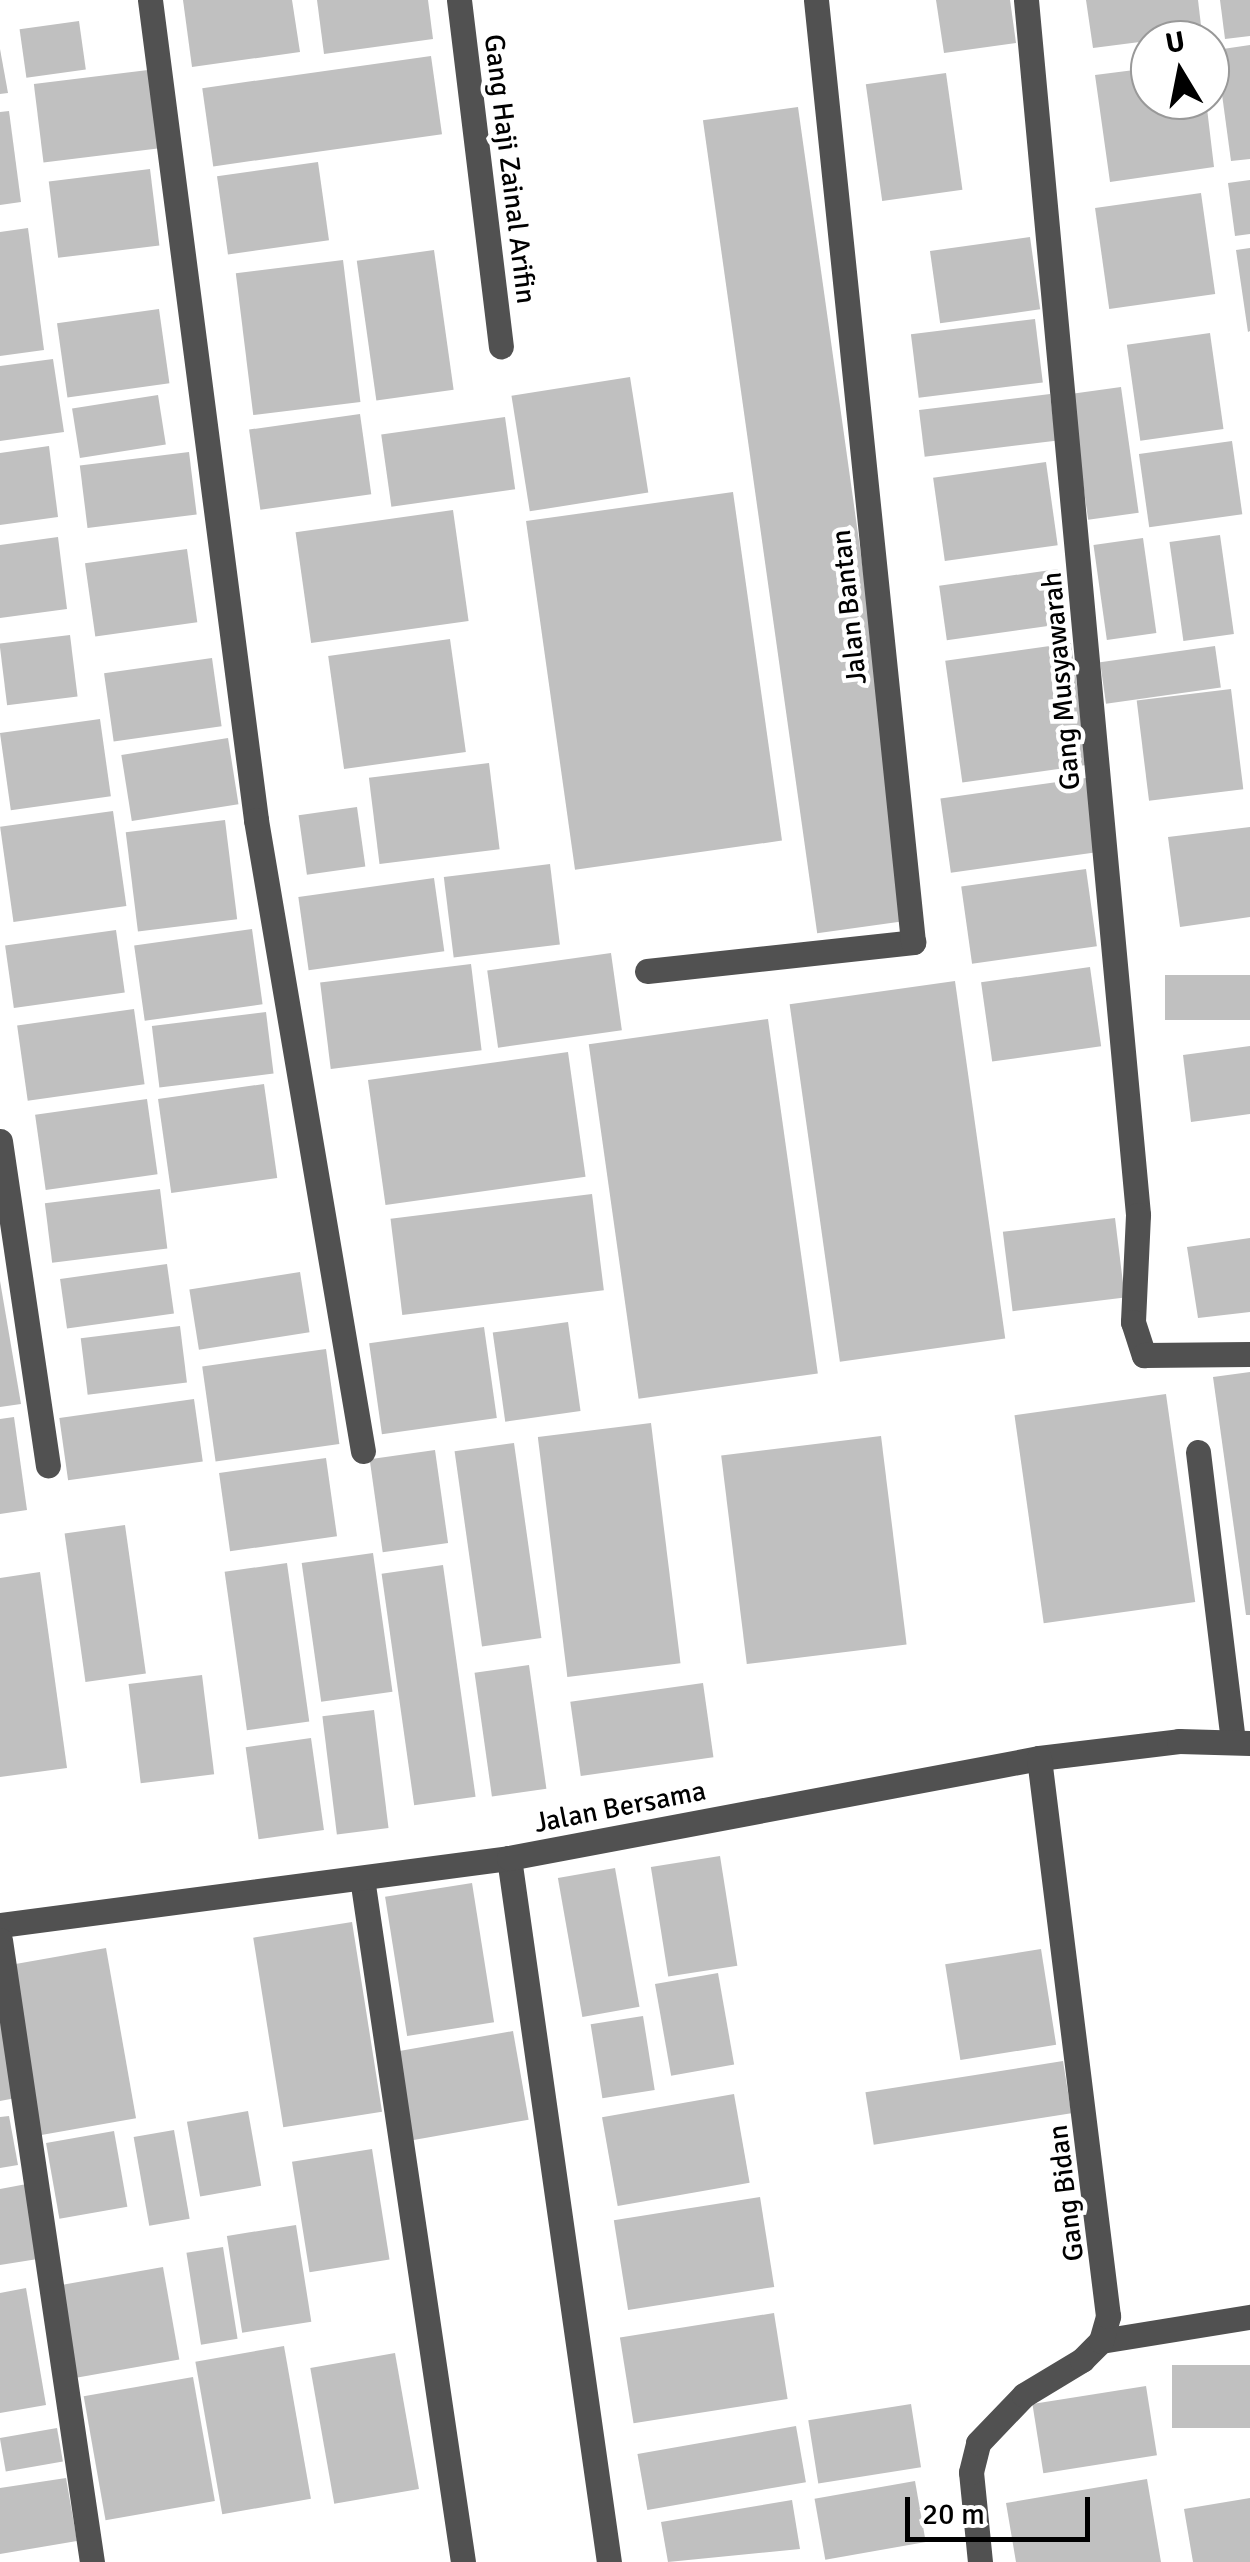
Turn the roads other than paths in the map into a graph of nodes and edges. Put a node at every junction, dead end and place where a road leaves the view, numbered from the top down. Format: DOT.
graph roads {
  1 [pos="150,0"];
  2 [pos="459,0"];
  3 [pos="816,0"];
  4 [pos="1026,0"];
  5 [pos="501,346"];
  6 [pos="647,972"];
  7 [pos="0,1142"];
  8 [pos="1250,1354"];
  9 [pos="363,1451"];
  10 [pos="1198,1452"];
  11 [pos="48,1465"];
  12 [pos="1242,1742"];
  13 [pos="1040,1758"];
  14 [pos="509,1858"];
  15 [pos="362,1878"];
  16 [pos="0,1925"];
  17 [pos="0,1940"];
  18 [pos="1250,2317"];
  19 [pos="1100,2341"];
  20 [pos="92,2562"];
  21 [pos="463,2562"];
  22 [pos="609,2562"];
  23 [pos="980,2562"];
  1 -- 9 [label="street"];
  2 -- 5 [label="street, Gang Haji Zainal Arifin"];
  3 -- 6 [label="street, Jalan Bantan"];
  4 -- 8 [label="street, Gang Musyawarah"];
  7 -- 11 [label="street"];
  10 -- 12 [label="street"];
  12 -- 13 [label="street, Jalan Bersama"];
  13 -- 14 [label="street, Jalan Bersama"];
  13 -- 19 [label="street, Gang Bidan"];
  14 -- 15 [label="street, Jalan Bersama"];
  14 -- 22 [label="street"];
  15 -- 16 [label="street, Jalan Bersama"];
  15 -- 21 [label="street"];
  17 -- 20 [label="street"];
  18 -- 19 [label="street"];
  19 -- 23 [label="street"];
}
